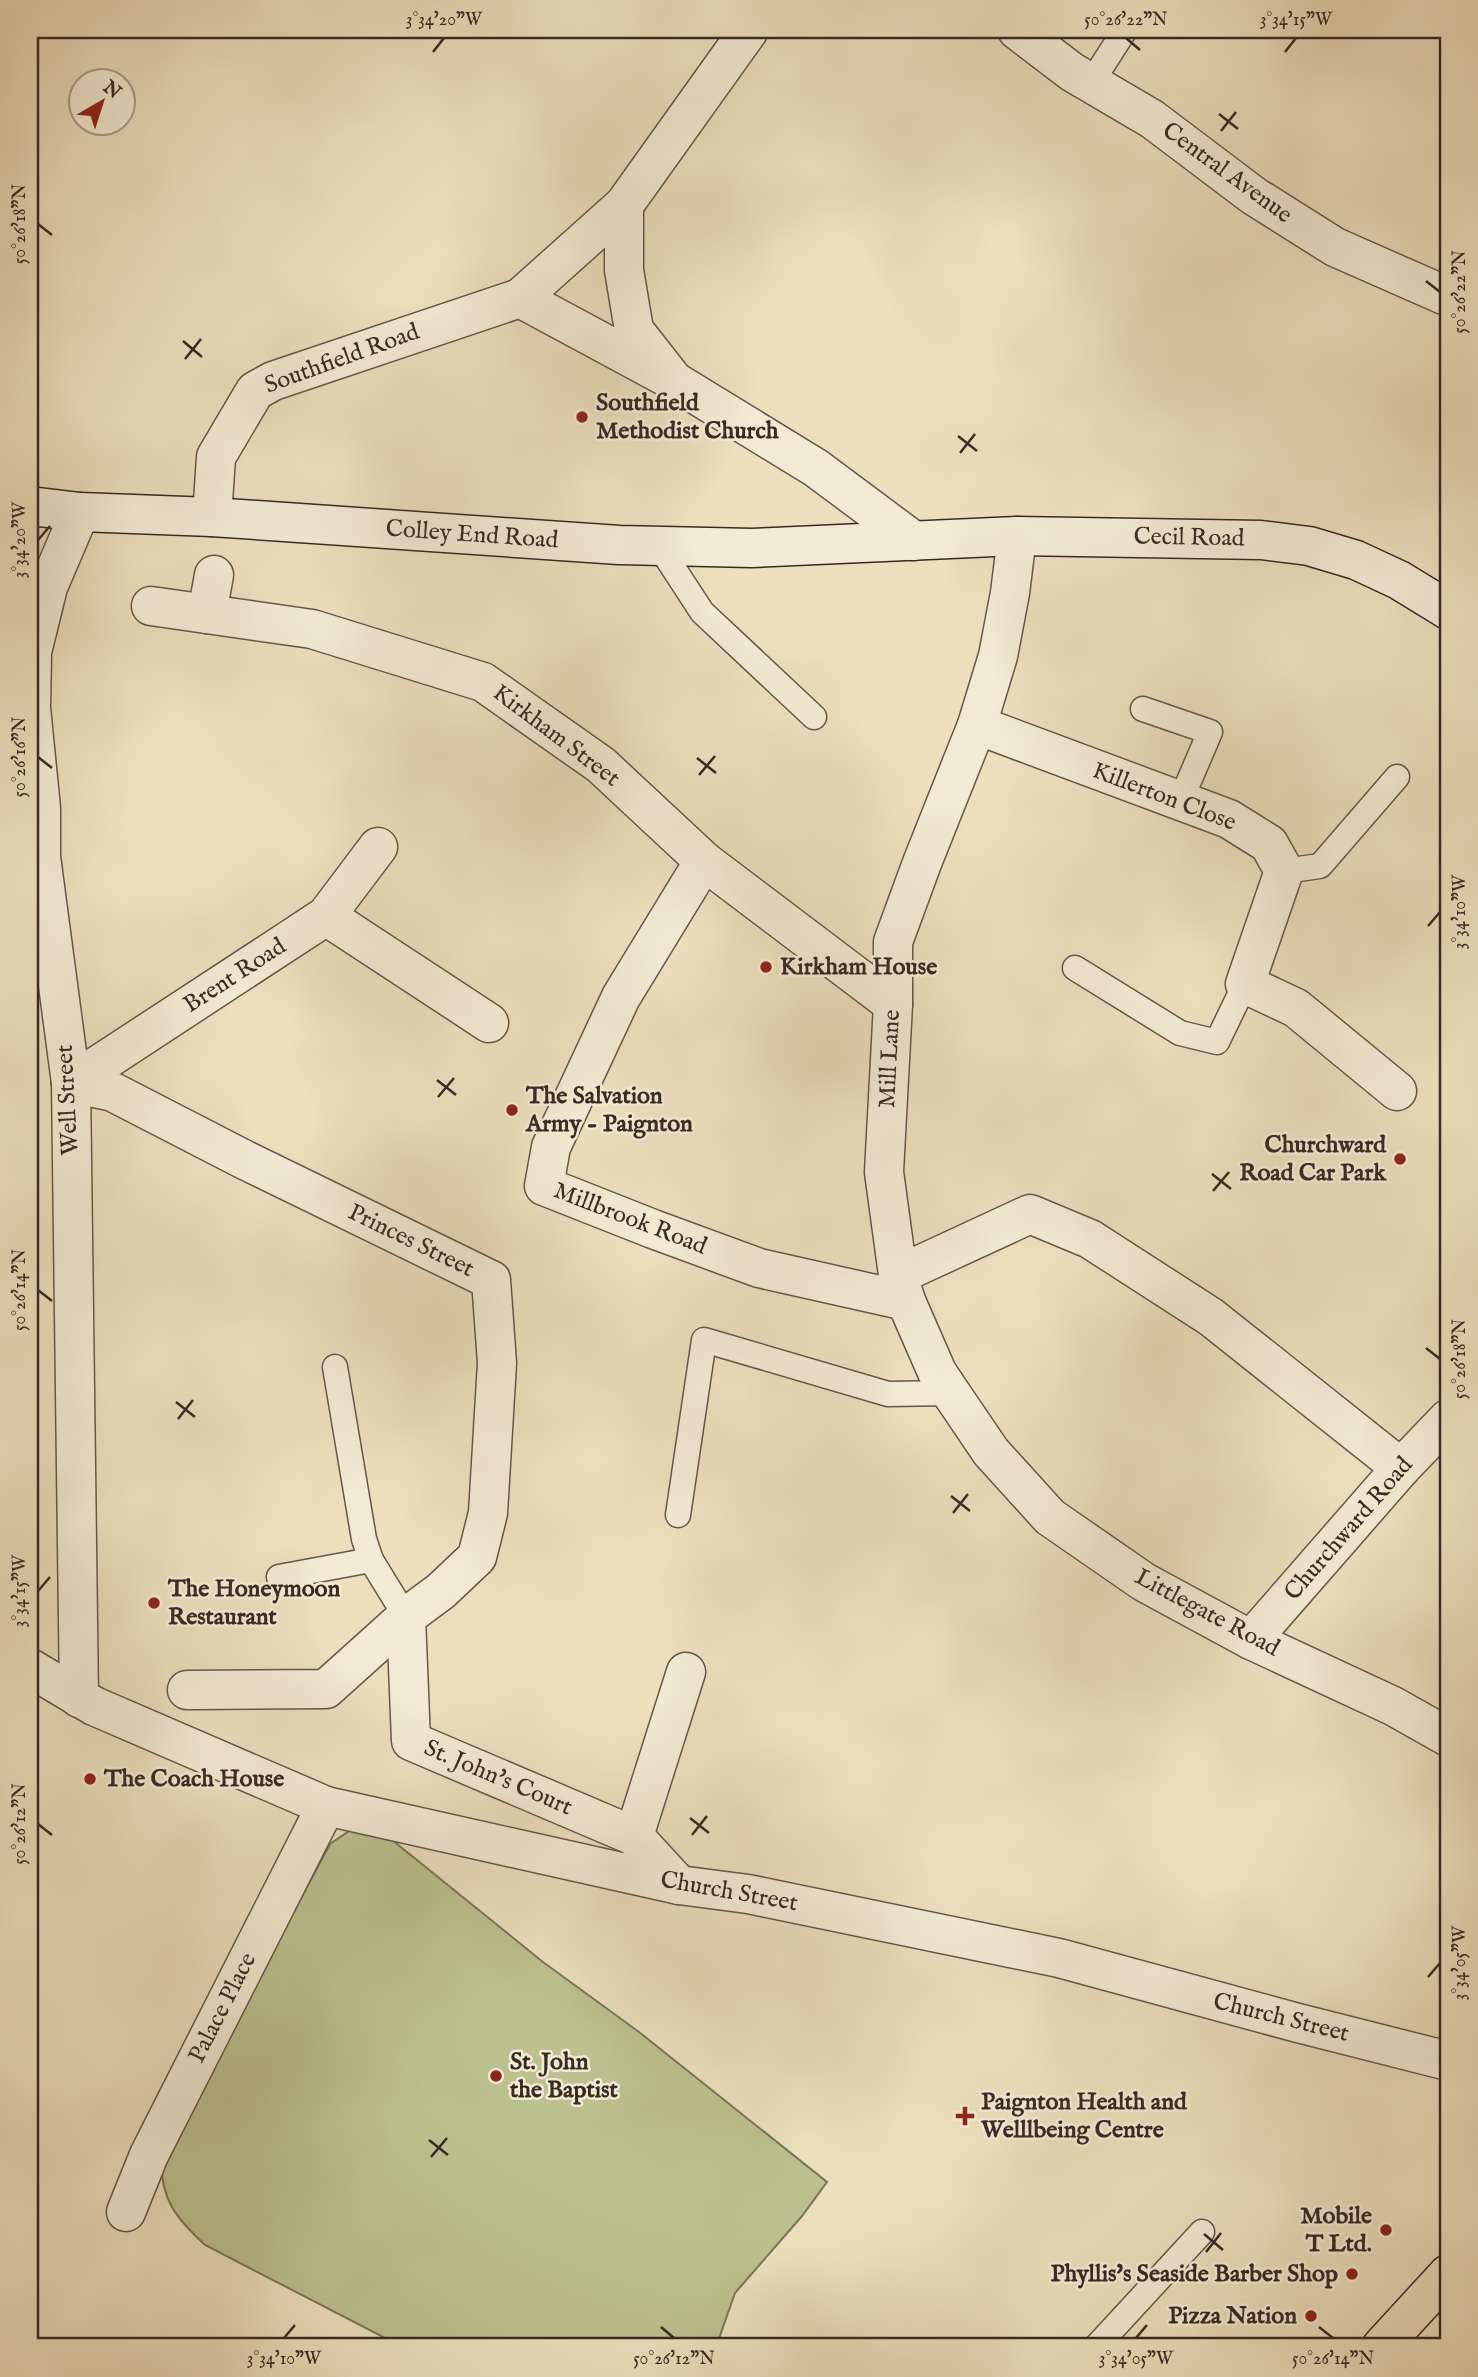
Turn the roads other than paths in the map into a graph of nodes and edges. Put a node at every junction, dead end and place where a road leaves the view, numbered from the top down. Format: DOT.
graph roads {
  1 [pos="749,30"];
  2 [pos="1017,30"];
  3 [pos="1125,30"];
  4 [pos="1091,83"];
  5 [pos="624,205"];
  6 [pos="1448,295"];
  7 [pos="520,298"];
  8 [pos="674,381"];
  9 [pos="30,506"];
  10 [pos="80,512"];
  11 [pos="212,517"];
  12 [pos="1017,536"];
  13 [pos="914,541"];
  14 [pos="659,546"];
  15 [pos="214,575"];
  16 [pos="151,606"];
  17 [pos="1448,610"];
  18 [pos="207,614"];
  19 [pos="1143,709"];
  20 [pos="814,717"];
  21 [pos="977,725"];
  22 [pos="1397,777"];
  23 [pos="1180,802"];
  24 [pos="378,848"];
  25 [pos="704,861"];
  26 [pos="1284,871"];
  27 [pos="326,916"];
  28 [pos="1075,968"];
  29 [pos="1245,984"];
  30 [pos="893,1004"];
  31 [pos="489,1023"];
  32 [pos="71,1083"];
  33 [pos="1397,1091"];
  34 [pos="902,1288"];
  35 [pos="335,1367"];
  36 [pos="951,1392"];
  37 [pos="1448,1421"];
  38 [pos="992,1452"];
  39 [pos="1401,1468"];
  40 [pos="678,1516"];
  41 [pos="371,1560"];
  42 [pos="279,1577"];
  43 [pos="406,1617"];
  44 [pos="1251,1640"];
  45 [pos="30,1668"];
  46 [pos="686,1672"];
  47 [pos="187,1690"];
  48 [pos="79,1698"];
  49 [pos="1448,1737"];
  50 [pos="326,1806"];
  51 [pos="634,1836"];
  52 [pos="679,1885"];
  53 [pos="1448,2061"];
  54 [pos="126,2211"];
  55 [pos="1202,2232"];
  56 [pos="1448,2274"];
  57 [pos="1096,2347"];
  58 [pos="1381,2347"];
  1 -- 5 [label="street, Southfield Road"];
  2 -- 4 [label="street, Central Avenue"];
  3 -- 4 [label="lane"];
  4 -- 6 [label="street, Central Avenue"];
  5 -- 7 [label="street, Southfield Road"];
  5 -- 8 [label="street"];
  7 -- 8 [label="street"];
  7 -- 11 [label="street, Southfield Road"];
  8 -- 13 [label="street"];
  9 -- 10 [label="street, Colley End Road"];
  10 -- 11 [label="street, Colley End Road"];
  10 -- 32 [label="street, Well Street"];
  11 -- 14 [label="street, Colley End Road"];
  12 -- 13 [label="street, Cecil Road"];
  12 -- 17 [label="street, Cecil Road"];
  12 -- 21 [label="street, Mill Lane"];
  13 -- 14 [label="street, Colley End Road"];
  14 -- 20 [label="lane"];
  15 -- 18 [label="street"];
  16 -- 18 [label="street, Kirkham Street"];
  18 -- 25 [label="street, Kirkham Street"];
  19 -- 23 [label="lane"];
  21 -- 23 [label="street, Killerton Close"];
  21 -- 30 [label="street, Mill Lane"];
  22 -- 26 [label="lane"];
  23 -- 26 [label="street, Killerton Close"];
  24 -- 27 [label="street, Brent Road"];
  25 -- 30 [label="street, Kirkham Street"];
  25 -- 34 [label="street, Millbrook Road"];
  26 -- 29 [label="street"];
  27 -- 31 [label="street"];
  27 -- 32 [label="street, Brent Road"];
  28 -- 29 [label="lane"];
  29 -- 33 [label="street"];
  30 -- 34 [label="street, Mill Lane"];
  32 -- 43 [label="street, Princes Street"];
  32 -- 48 [label="street, Well Street"];
  34 -- 36 [label="street, Mill Lane"];
  34 -- 39 [label="street"];
  35 -- 41 [label="lane"];
  36 -- 38 [label="street, Mill Lane"];
  36 -- 40 [label="lane"];
  37 -- 39 [label="street, Churchward Road"];
  38 -- 44 [label="street, Littlegate Road"];
  39 -- 44 [label="street, Churchward Road"];
  41 -- 42 [label="lane"];
  41 -- 43 [label="lane"];
  43 -- 47 [label="street"];
  43 -- 51 [label="street, St. John's Court"];
  44 -- 49 [label="street, Littlegate Road"];
  45 -- 48 [label="street, Church Street"];
  46 -- 51 [label="street"];
  48 -- 50 [label="street, Church Street"];
  50 -- 52 [label="street, Church Street"];
  50 -- 54 [label="street, Palace Place"];
  51 -- 52 [label="street, St. John's Court"];
  52 -- 53 [label="street, Church Street"];
  55 -- 57 [label="lane"];
  56 -- 58 [label="main road"];
}
